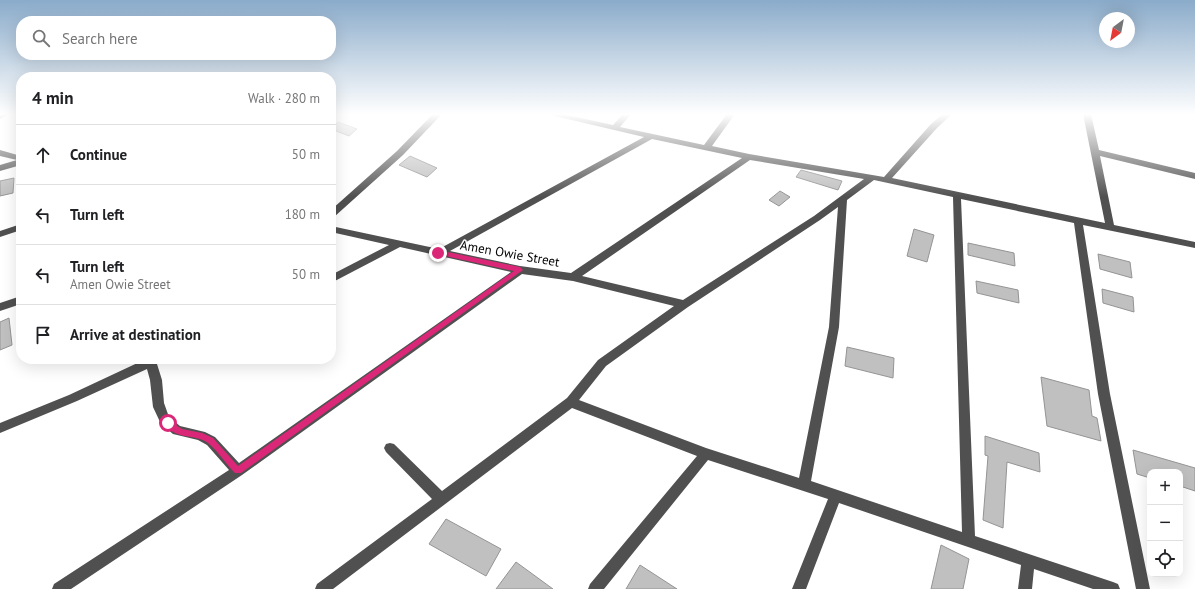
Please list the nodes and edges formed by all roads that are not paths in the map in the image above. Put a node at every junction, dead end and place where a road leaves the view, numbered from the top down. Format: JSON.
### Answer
{"nodes":[{"id":1,"x":411,"y":141,"type":"edge"},
{"id":2,"x":641,"y":141,"type":"edge"},
{"id":3,"x":682,"y":141,"type":"edge"},
{"id":4,"x":710,"y":141,"type":"edge"},
{"id":5,"x":920,"y":141,"type":"edge"},
{"id":6,"x":1092,"y":141,"type":"edge"},
{"id":7,"x":707,"y":146,"type":"junction"},
{"id":8,"x":1094,"y":152,"type":"junction"},
{"id":9,"x":0,"y":153,"type":"edge"},
{"id":10,"x":749,"y":157,"type":"junction"},
{"id":11,"x":16,"y":159,"type":"edge"},
{"id":12,"x":16,"y":163,"type":"edge"},
{"id":13,"x":0,"y":168,"type":"edge"},
{"id":14,"x":1195,"y":176,"type":"edge"},
{"id":15,"x":872,"y":177,"type":"junction"},
{"id":16,"x":886,"y":180,"type":"junction"},
{"id":17,"x":956,"y":196,"type":"junction"},
{"id":18,"x":843,"y":198,"type":"junction"},
{"id":19,"x":336,"y":211,"type":"edge"},
{"id":20,"x":1078,"y":221,"type":"junction"},
{"id":21,"x":1110,"y":227,"type":"junction"},
{"id":22,"x":16,"y":229,"type":"edge"},
{"id":23,"x":336,"y":230,"type":"edge"},
{"id":24,"x":0,"y":234,"type":"edge"},
{"id":25,"x":399,"y":244,"type":"junction"},
{"id":26,"x":1195,"y":245,"type":"edge"},
{"id":27,"x":438,"y":253,"type":"junction"},
{"id":28,"x":520,"y":270,"type":"junction"},
{"id":29,"x":336,"y":276,"type":"edge"},
{"id":30,"x":573,"y":277,"type":"junction"},
{"id":31,"x":16,"y":302,"type":"edge"},
{"id":32,"x":684,"y":304,"type":"junction"},
{"id":33,"x":0,"y":307,"type":"edge"},
{"id":34,"x":147,"y":364,"type":"edge"},
{"id":35,"x":154,"y":364,"type":"edge"},
{"id":36,"x":571,"y":402,"type":"junction"},
{"id":37,"x":0,"y":428,"type":"edge"},
{"id":38,"x":390,"y":448,"type":"dead end"},
{"id":39,"x":706,"y":454,"type":"junction"},
{"id":40,"x":238,"y":471,"type":"junction"},
{"id":41,"x":804,"y":484,"type":"junction"},
{"id":42,"x":836,"y":495,"type":"junction"},
{"id":43,"x":442,"y":500,"type":"junction"},
{"id":44,"x":969,"y":540,"type":"junction"},
{"id":45,"x":1028,"y":560,"type":"junction"},
{"id":46,"x":59,"y":589,"type":"edge"},
{"id":47,"x":322,"y":589,"type":"edge"},
{"id":48,"x":595,"y":589,"type":"edge"},
{"id":49,"x":799,"y":589,"type":"edge"},
{"id":50,"x":1025,"y":589,"type":"edge"},
{"id":51,"x":1113,"y":589,"type":"edge"},
{"id":52,"x":1143,"y":589,"type":"edge"}],
"edges":[{"from":1,"to":19,"type":"street"},
{"from":2,"to":27,"type":"street"},
{"from":3,"to":7,"type":"street"},
{"from":4,"to":7,"type":"street"},
{"from":5,"to":16,"type":"street"},
{"from":6,"to":8,"type":"street"},
{"from":7,"to":10,"type":"street"},
{"from":8,"to":14,"type":"street"},
{"from":8,"to":21,"type":"street"},
{"from":9,"to":11,"type":"street"},
{"from":10,"to":15,"type":"street"},
{"from":10,"to":30,"type":"street"},
{"from":12,"to":13,"type":"street"},
{"from":15,"to":16,"type":"street"},
{"from":15,"to":18,"type":"street"},
{"from":16,"to":17,"type":"street"},
{"from":17,"to":20,"type":"street"},
{"from":17,"to":44,"type":"street"},
{"from":18,"to":32,"type":"street"},
{"from":18,"to":41,"type":"street"},
{"from":20,"to":21,"type":"street"},
{"from":20,"to":52,"type":"street"},
{"from":21,"to":26,"type":"street"},
{"from":22,"to":24,"type":"street"},
{"from":23,"to":25,"type":"street","name":"Amen Owie Street"},
{"from":25,"to":27,"type":"street","name":"Amen Owie Street"},
{"from":25,"to":29,"type":"street"},
{"from":27,"to":28,"type":"street","name":"Amen Owie Street"},
{"from":28,"to":30,"type":"street","name":"Amen Owie Street"},
{"from":28,"to":40,"type":"street"},
{"from":30,"to":32,"type":"street","name":"Amen Owie Street"},
{"from":31,"to":33,"type":"street"},
{"from":32,"to":36,"type":"street"},
{"from":34,"to":37,"type":"street"},
{"from":35,"to":40,"type":"street"},
{"from":36,"to":39,"type":"street"},
{"from":36,"to":43,"type":"street"},
{"from":38,"to":43,"type":"street"},
{"from":39,"to":41,"type":"street"},
{"from":39,"to":48,"type":"street"},
{"from":40,"to":46,"type":"street"},
{"from":41,"to":42,"type":"street"},
{"from":42,"to":44,"type":"street"},
{"from":42,"to":49,"type":"street"},
{"from":43,"to":47,"type":"street"},
{"from":44,"to":45,"type":"street"},
{"from":45,"to":50,"type":"street"},
{"from":45,"to":51,"type":"street"}]}
